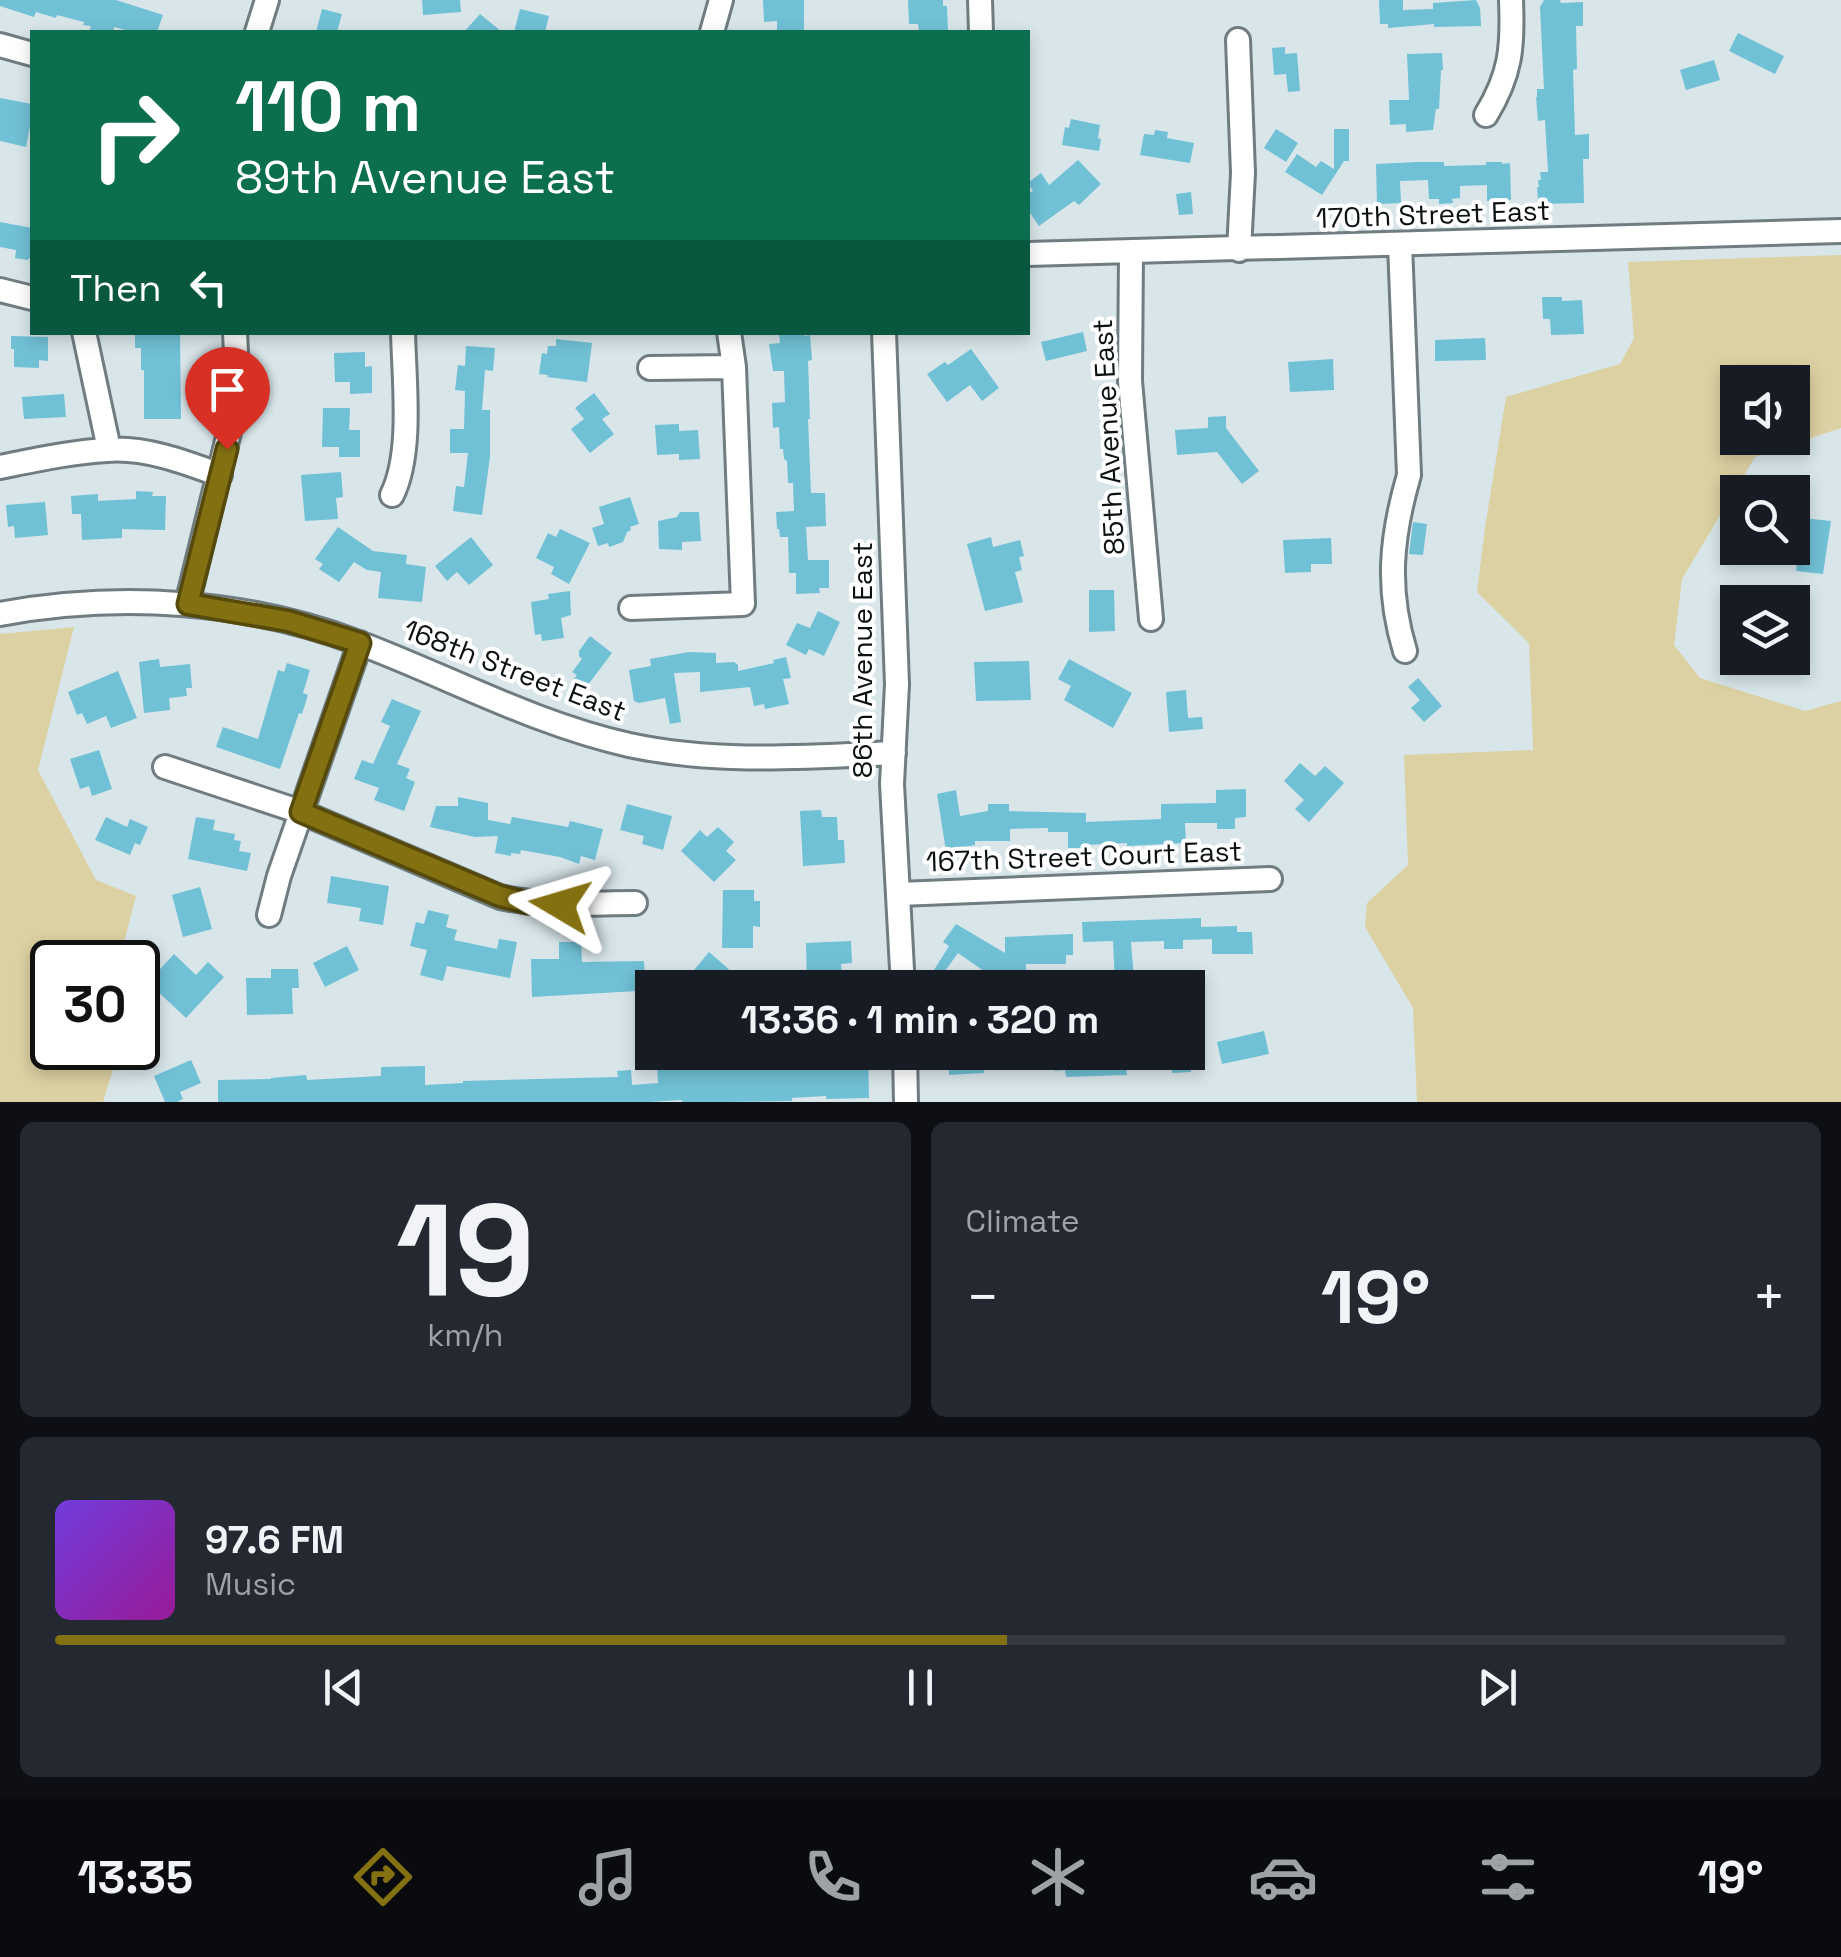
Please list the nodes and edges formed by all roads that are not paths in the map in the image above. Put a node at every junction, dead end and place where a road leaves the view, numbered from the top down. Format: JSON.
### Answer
{"nodes":[{"id":1,"x":267,"y":0,"type":"edge"},
{"id":2,"x":721,"y":0,"type":"edge"},
{"id":3,"x":980,"y":0,"type":"edge"},
{"id":4,"x":1511,"y":0,"type":"edge"},
{"id":5,"x":258,"y":30,"type":"edge"},
{"id":6,"x":713,"y":30,"type":"edge"},
{"id":7,"x":981,"y":30,"type":"edge"},
{"id":8,"x":1238,"y":40,"type":"dead end"},
{"id":9,"x":0,"y":46,"type":"edge"},
{"id":10,"x":30,"y":54,"type":"edge"},
{"id":11,"x":1486,"y":115,"type":"dead end"},
{"id":12,"x":1841,"y":231,"type":"edge"},
{"id":13,"x":1400,"y":244,"type":"junction"},
{"id":14,"x":1239,"y":250,"type":"junction"},
{"id":15,"x":1132,"y":252,"type":"junction"},
{"id":16,"x":1030,"y":254,"type":"edge"},
{"id":17,"x":0,"y":290,"type":"edge"},
{"id":18,"x":30,"y":298,"type":"edge"},
{"id":19,"x":85,"y":335,"type":"edge"},
{"id":20,"x":235,"y":335,"type":"edge"},
{"id":21,"x":403,"y":335,"type":"edge"},
{"id":22,"x":729,"y":335,"type":"edge"},
{"id":23,"x":884,"y":335,"type":"edge"},
{"id":24,"x":734,"y":366,"type":"junction"},
{"id":25,"x":650,"y":368,"type":"dead end"},
{"id":26,"x":109,"y":450,"type":"junction"},
{"id":27,"x":0,"y":467,"type":"edge"},
{"id":28,"x":220,"y":474,"type":"junction"},
{"id":29,"x":392,"y":494,"type":"dead end"},
{"id":30,"x":188,"y":604,"type":"junction"},
{"id":31,"x":631,"y":608,"type":"dead end"},
{"id":32,"x":0,"y":614,"type":"edge"},
{"id":33,"x":1151,"y":619,"type":"dead end"},
{"id":34,"x":360,"y":643,"type":"junction"},
{"id":35,"x":1405,"y":651,"type":"dead end"},
{"id":36,"x":894,"y":753,"type":"junction"},
{"id":37,"x":165,"y":767,"type":"dead end"},
{"id":38,"x":301,"y":812,"type":"junction"},
{"id":39,"x":1270,"y":878,"type":"dead end"},
{"id":40,"x":899,"y":894,"type":"junction"},
{"id":41,"x":635,"y":903,"type":"dead end"},
{"id":42,"x":269,"y":915,"type":"dead end"},
{"id":43,"x":901,"y":970,"type":"edge"},
{"id":44,"x":905,"y":1070,"type":"edge"},
{"id":45,"x":906,"y":1102,"type":"edge"}],
"edges":[{"from":1,"to":5,"type":"street"},
{"from":2,"to":6,"type":"street"},
{"from":3,"to":7,"type":"street"},
{"from":4,"to":11,"type":"street"},
{"from":8,"to":14,"type":"street"},
{"from":9,"to":10,"type":"street"},
{"from":12,"to":13,"type":"street","name":"170th Street East"},
{"from":13,"to":14,"type":"street","name":"170th Street East"},
{"from":13,"to":35,"type":"street"},
{"from":14,"to":15,"type":"street","name":"170th Street East"},
{"from":15,"to":16,"type":"street","name":"170th Street East"},
{"from":15,"to":33,"type":"street","name":"85th Avenue East"},
{"from":17,"to":18,"type":"street"},
{"from":19,"to":26,"type":"street"},
{"from":20,"to":28,"type":"street"},
{"from":21,"to":29,"type":"street"},
{"from":22,"to":24,"type":"street"},
{"from":23,"to":36,"type":"street","name":"86th Avenue East"},
{"from":24,"to":25,"type":"street"},
{"from":24,"to":31,"type":"street"},
{"from":26,"to":27,"type":"street"},
{"from":26,"to":28,"type":"street"},
{"from":28,"to":30,"type":"street"},
{"from":30,"to":32,"type":"street","name":"168th Street East"},
{"from":30,"to":34,"type":"street","name":"168th Street East"},
{"from":34,"to":36,"type":"street","name":"168th Street East"},
{"from":34,"to":38,"type":"street"},
{"from":36,"to":40,"type":"street","name":"86th Avenue East"},
{"from":37,"to":38,"type":"street"},
{"from":38,"to":41,"type":"street"},
{"from":38,"to":42,"type":"street"},
{"from":39,"to":40,"type":"street","name":"167th Street Court East"},
{"from":40,"to":43,"type":"street","name":"86th Avenue East"},
{"from":44,"to":45,"type":"street"}]}
